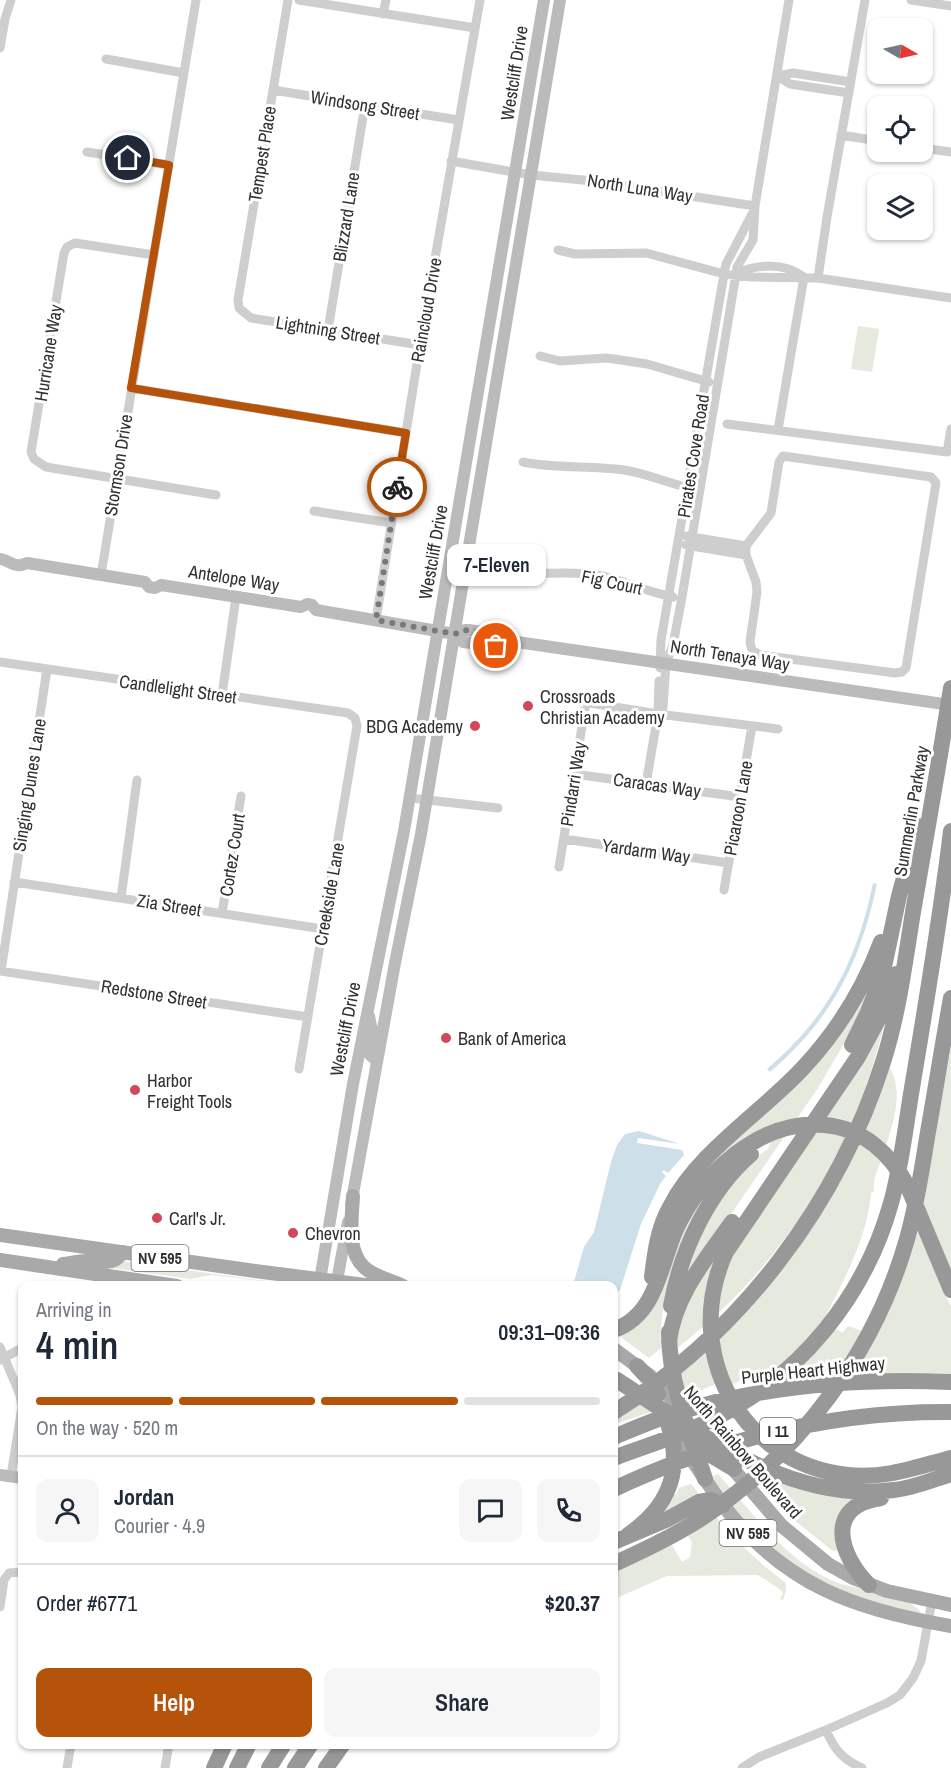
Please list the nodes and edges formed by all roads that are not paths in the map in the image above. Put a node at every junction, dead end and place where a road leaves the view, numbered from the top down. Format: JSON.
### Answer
{"nodes":[{"id":1,"x":11,"y":0,"type":"edge"},
{"id":2,"x":196,"y":0,"type":"edge"},
{"id":3,"x":288,"y":0,"type":"edge"},
{"id":4,"x":299,"y":0,"type":"edge"},
{"id":5,"x":386,"y":0,"type":"edge"},
{"id":6,"x":480,"y":0,"type":"edge"},
{"id":7,"x":544,"y":0,"type":"edge"},
{"id":8,"x":560,"y":0,"type":"edge"},
{"id":9,"x":789,"y":0,"type":"edge"},
{"id":10,"x":864,"y":0,"type":"edge"},
{"id":11,"x":911,"y":0,"type":"edge"},
{"id":12,"x":951,"y":6,"type":"edge"},
{"id":13,"x":383,"y":14,"type":"junction"},
{"id":14,"x":475,"y":28,"type":"junction"},
{"id":15,"x":0,"y":43,"type":"edge"},
{"id":16,"x":106,"y":59,"type":"dead end"},
{"id":17,"x":184,"y":73,"type":"junction"},
{"id":18,"x":777,"y":76,"type":"junction"},
{"id":19,"x":850,"y":82,"type":"junction"},
{"id":20,"x":273,"y":90,"type":"junction"},
{"id":21,"x":849,"y":93,"type":"junction"},
{"id":22,"x":365,"y":105,"type":"junction"},
{"id":23,"x":458,"y":120,"type":"junction"},
{"id":24,"x":841,"y":135,"type":"junction"},
{"id":25,"x":867,"y":139,"type":"edge"},
{"id":26,"x":933,"y":150,"type":"edge"},
{"id":27,"x":87,"y":152,"type":"dead end"},
{"id":28,"x":951,"y":152,"type":"edge"},
{"id":29,"x":451,"y":161,"type":"junction"},
{"id":30,"x":169,"y":165,"type":"junction"},
{"id":31,"x":523,"y":174,"type":"junction"},
{"id":32,"x":755,"y":206,"type":"junction"},
{"id":33,"x":558,"y":250,"type":"dead end"},
{"id":34,"x":154,"y":255,"type":"junction"},
{"id":35,"x":723,"y":273,"type":"junction"},
{"id":36,"x":736,"y":274,"type":"junction"},
{"id":37,"x":804,"y":276,"type":"junction"},
{"id":38,"x":818,"y":278,"type":"junction"},
{"id":39,"x":951,"y":298,"type":"edge"},
{"id":40,"x":239,"y":308,"type":"joint"},
{"id":41,"x":328,"y":330,"type":"junction"},
{"id":42,"x":420,"y":345,"type":"junction"},
{"id":43,"x":540,"y":356,"type":"dead end"},
{"id":44,"x":705,"y":381,"type":"junction"},
{"id":45,"x":717,"y":385,"type":"junction"},
{"id":46,"x":131,"y":388,"type":"junction"},
{"id":47,"x":727,"y":424,"type":"dead end"},
{"id":48,"x":951,"y":429,"type":"edge"},
{"id":49,"x":778,"y":430,"type":"junction"},
{"id":50,"x":406,"y":433,"type":"junction"},
{"id":51,"x":523,"y":462,"type":"dead end"},
{"id":52,"x":116,"y":478,"type":"junction"},
{"id":53,"x":688,"y":488,"type":"junction"},
{"id":54,"x":699,"y":490,"type":"junction"},
{"id":55,"x":216,"y":495,"type":"dead end"},
{"id":56,"x":314,"y":511,"type":"dead end"},
{"id":57,"x":391,"y":523,"type":"junction"},
{"id":58,"x":679,"y":539,"type":"junction"},
{"id":59,"x":691,"y":541,"type":"junction"},
{"id":60,"x":746,"y":550,"type":"junction"},
{"id":61,"x":3,"y":559,"type":"edge"},
{"id":62,"x":505,"y":571,"type":"dead end"},
{"id":63,"x":101,"y":575,"type":"junction"},
{"id":64,"x":669,"y":596,"type":"junction"},
{"id":65,"x":236,"y":597,"type":"junction"},
{"id":66,"x":682,"y":597,"type":"junction"},
{"id":67,"x":376,"y":620,"type":"junction"},
{"id":68,"x":446,"y":632,"type":"junction"},
{"id":69,"x":0,"y":662,"type":"edge"},
{"id":70,"x":663,"y":663,"type":"junction"},
{"id":71,"x":47,"y":669,"type":"junction"},
{"id":72,"x":951,"y":688,"type":"edge"},
{"id":73,"x":222,"y":695,"type":"junction"},
{"id":74,"x":559,"y":698,"type":"dead end"},
{"id":75,"x":586,"y":702,"type":"junction"},
{"id":76,"x":951,"y":705,"type":"edge"},
{"id":77,"x":658,"y":714,"type":"junction"},
{"id":78,"x":355,"y":718,"type":"joint"},
{"id":79,"x":752,"y":726,"type":"junction"},
{"id":80,"x":778,"y":729,"type":"dead end"},
{"id":81,"x":944,"y":729,"type":"junction"},
{"id":82,"x":574,"y":774,"type":"junction"},
{"id":83,"x":137,"y":780,"type":"dead end"},
{"id":84,"x":646,"y":784,"type":"junction"},
{"id":85,"x":241,"y":796,"type":"dead end"},
{"id":86,"x":740,"y":797,"type":"junction"},
{"id":87,"x":410,"y":798,"type":"junction"},
{"id":88,"x":427,"y":800,"type":"junction"},
{"id":89,"x":498,"y":808,"type":"dead end"},
{"id":90,"x":951,"y":831,"type":"edge"},
{"id":91,"x":564,"y":840,"type":"junction"},
{"id":92,"x":729,"y":863,"type":"junction"},
{"id":93,"x":559,"y":867,"type":"dead end"},
{"id":94,"x":14,"y":882,"type":"junction"},
{"id":95,"x":724,"y":890,"type":"dead end"},
{"id":96,"x":899,"y":896,"type":"junction"},
{"id":97,"x":120,"y":898,"type":"junction"},
{"id":98,"x":222,"y":913,"type":"junction"},
{"id":99,"x":951,"y":915,"type":"edge"},
{"id":100,"x":323,"y":929,"type":"junction"},
{"id":101,"x":909,"y":940,"type":"junction"},
{"id":102,"x":378,"y":960,"type":"junction"},
{"id":103,"x":394,"y":963,"type":"junction"},
{"id":104,"x":0,"y":971,"type":"edge"},
{"id":105,"x":951,"y":998,"type":"edge"},
{"id":106,"x":367,"y":1010,"type":"junction"},
{"id":107,"x":308,"y":1017,"type":"junction"},
{"id":108,"x":922,"y":1058,"type":"junction"},
{"id":109,"x":377,"y":1061,"type":"junction"},
{"id":110,"x":299,"y":1069,"type":"dead end"},
{"id":111,"x":776,"y":1132,"type":"junction"},
{"id":112,"x":363,"y":1143,"type":"junction"},
{"id":113,"x":341,"y":1157,"type":"junction"},
{"id":114,"x":352,"y":1196,"type":"junction"},
{"id":115,"x":0,"y":1235,"type":"edge"},
{"id":116,"x":123,"y":1252,"type":"junction"},
{"id":117,"x":0,"y":1260,"type":"edge"},
{"id":118,"x":43,"y":1266,"type":"junction"},
{"id":119,"x":144,"y":1281,"type":"edge"},
{"id":120,"x":315,"y":1281,"type":"edge"},
{"id":121,"x":328,"y":1281,"type":"edge"},
{"id":122,"x":329,"y":1281,"type":"edge"},
{"id":123,"x":392,"y":1281,"type":"edge"},
{"id":124,"x":951,"y":1290,"type":"edge"},
{"id":125,"x":648,"y":1301,"type":"junction"},
{"id":126,"x":618,"y":1327,"type":"edge"},
{"id":127,"x":669,"y":1342,"type":"junction"},
{"id":128,"x":0,"y":1347,"type":"edge"},
{"id":129,"x":18,"y":1350,"type":"edge"},
{"id":130,"x":618,"y":1352,"type":"edge"},
{"id":131,"x":2,"y":1359,"type":"edge"},
{"id":132,"x":638,"y":1366,"type":"junction"},
{"id":133,"x":618,"y":1381,"type":"edge"},
{"id":134,"x":618,"y":1382,"type":"edge"},
{"id":135,"x":951,"y":1382,"type":"edge"},
{"id":136,"x":18,"y":1391,"type":"edge"},
{"id":137,"x":618,"y":1408,"type":"edge"},
{"id":138,"x":682,"y":1409,"type":"junction"},
{"id":139,"x":618,"y":1410,"type":"edge"},
{"id":140,"x":664,"y":1411,"type":"junction"},
{"id":141,"x":951,"y":1412,"type":"edge"},
{"id":142,"x":687,"y":1426,"type":"junction"},
{"id":143,"x":18,"y":1432,"type":"edge"},
{"id":144,"x":671,"y":1432,"type":"junction"},
{"id":145,"x":618,"y":1435,"type":"edge"},
{"id":146,"x":701,"y":1442,"type":"junction"},
{"id":147,"x":618,"y":1457,"type":"edge"},
{"id":148,"x":951,"y":1458,"type":"edge"},
{"id":149,"x":618,"y":1467,"type":"edge"},
{"id":150,"x":734,"y":1470,"type":"joint"},
{"id":151,"x":11,"y":1476,"type":"edge"},
{"id":152,"x":946,"y":1476,"type":"edge"},
{"id":153,"x":705,"y":1479,"type":"junction"},
{"id":154,"x":618,"y":1487,"type":"edge"},
{"id":155,"x":723,"y":1505,"type":"junction"},
{"id":156,"x":621,"y":1538,"type":"edge"},
{"id":157,"x":618,"y":1562,"type":"edge"},
{"id":158,"x":18,"y":1572,"type":"edge"},
{"id":159,"x":869,"y":1585,"type":"junction"},
{"id":160,"x":932,"y":1601,"type":"junction"},
{"id":161,"x":951,"y":1605,"type":"edge"},
{"id":162,"x":0,"y":1607,"type":"edge"},
{"id":163,"x":928,"y":1622,"type":"junction"},
{"id":164,"x":951,"y":1626,"type":"edge"},
{"id":165,"x":826,"y":1730,"type":"junction"},
{"id":166,"x":70,"y":1749,"type":"edge"},
{"id":167,"x":168,"y":1749,"type":"edge"},
{"id":168,"x":223,"y":1749,"type":"edge"},
{"id":169,"x":246,"y":1749,"type":"edge"},
{"id":170,"x":271,"y":1749,"type":"edge"},
{"id":171,"x":281,"y":1749,"type":"edge"},
{"id":172,"x":308,"y":1749,"type":"edge"},
{"id":173,"x":339,"y":1749,"type":"edge"},
{"id":174,"x":67,"y":1768,"type":"edge"},
{"id":175,"x":165,"y":1768,"type":"edge"},
{"id":176,"x":214,"y":1768,"type":"edge"},
{"id":177,"x":237,"y":1768,"type":"edge"},
{"id":178,"x":259,"y":1768,"type":"edge"},
{"id":179,"x":270,"y":1768,"type":"edge"},
{"id":180,"x":295,"y":1768,"type":"edge"},
{"id":181,"x":326,"y":1768,"type":"edge"},
{"id":182,"x":742,"y":1768,"type":"edge"},
{"id":183,"x":862,"y":1768,"type":"edge"}],
"edges":[{"from":1,"to":15,"type":"street"},
{"from":2,"to":17,"type":"street","name":"Stormson Drive"},
{"from":3,"to":20,"type":"street","name":"Tempest Place"},
{"from":4,"to":13,"type":"street"},
{"from":5,"to":13,"type":"street"},
{"from":6,"to":14,"type":"street","name":"Raincloud Drive"},
{"from":7,"to":31,"type":"main road","name":"Westcliff Drive"},
{"from":8,"to":31,"type":"main road","name":"Westcliff Drive"},
{"from":9,"to":18,"type":"street","name":"Pirates Cove Road"},
{"from":10,"to":19,"type":"street"},
{"from":11,"to":12,"type":"street"},
{"from":13,"to":14,"type":"street"},
{"from":14,"to":23,"type":"street","name":"Raincloud Drive"},
{"from":16,"to":17,"type":"street"},
{"from":17,"to":30,"type":"street","name":"Stormson Drive"},
{"from":18,"to":19,"type":"street"},
{"from":18,"to":21,"type":"street"},
{"from":18,"to":32,"type":"street","name":"Pirates Cove Road"},
{"from":19,"to":21,"type":"street"},
{"from":20,"to":22,"type":"street","name":"Windsong Street"},
{"from":20,"to":40,"type":"street","name":"Tempest Place"},
{"from":21,"to":24,"type":"street"},
{"from":22,"to":23,"type":"street","name":"Windsong Street"},
{"from":22,"to":41,"type":"street","name":"Blizzard Lane"},
{"from":23,"to":29,"type":"street","name":"Raincloud Drive"},
{"from":24,"to":25,"type":"street"},
{"from":24,"to":38,"type":"street"},
{"from":26,"to":28,"type":"street"},
{"from":27,"to":30,"type":"street"},
{"from":29,"to":31,"type":"street","name":"North Luna Way"},
{"from":29,"to":42,"type":"street","name":"Raincloud Drive"},
{"from":30,"to":34,"type":"street","name":"Stormson Drive"},
{"from":31,"to":32,"type":"street","name":"North Luna Way"},
{"from":31,"to":68,"type":"main road","name":"Westcliff Drive"},
{"from":32,"to":35,"type":"street","name":"Pirates Cove Road"},
{"from":32,"to":36,"type":"street","name":"Pirates Cove Road"},
{"from":33,"to":35,"type":"street"},
{"from":34,"to":46,"type":"street","name":"Stormson Drive"},
{"from":34,"to":52,"type":"street","name":"Hurricane Way"},
{"from":35,"to":36,"type":"street"},
{"from":35,"to":44,"type":"street","name":"Pirates Cove Road"},
{"from":36,"to":37,"type":"street"},
{"from":36,"to":45,"type":"street","name":"Pirates Cove Road"},
{"from":37,"to":38,"type":"street"},
{"from":37,"to":49,"type":"street"},
{"from":38,"to":39,"type":"street"},
{"from":40,"to":41,"type":"street","name":"Lightning Street"},
{"from":41,"to":42,"type":"street","name":"Lightning Street"},
{"from":42,"to":50,"type":"street","name":"Raincloud Drive"},
{"from":43,"to":44,"type":"street"},
{"from":44,"to":45,"type":"street"},
{"from":44,"to":53,"type":"street","name":"Pirates Cove Road"},
{"from":45,"to":54,"type":"street","name":"Pirates Cove Road"},
{"from":46,"to":50,"type":"street"},
{"from":46,"to":52,"type":"street","name":"Stormson Drive"},
{"from":47,"to":49,"type":"street"},
{"from":48,"to":49,"type":"street"},
{"from":50,"to":57,"type":"street","name":"Raincloud Drive"},
{"from":51,"to":53,"type":"street"},
{"from":52,"to":55,"type":"street"},
{"from":52,"to":63,"type":"street","name":"Stormson Drive"},
{"from":53,"to":54,"type":"street"},
{"from":53,"to":58,"type":"street","name":"Pirates Cove Road"},
{"from":54,"to":59,"type":"street","name":"Pirates Cove Road"},
{"from":56,"to":57,"type":"street"},
{"from":57,"to":67,"type":"street","name":"Raincloud Drive"},
{"from":58,"to":59,"type":"street"},
{"from":58,"to":64,"type":"street","name":"Pirates Cove Road"},
{"from":59,"to":60,"type":"street"},
{"from":59,"to":66,"type":"street","name":"Pirates Cove Road"},
{"from":60,"to":60,"type":"street"},
{"from":61,"to":63,"type":"main road","name":"Antelope Way"},
{"from":62,"to":64,"type":"street","name":"Fig Court"},
{"from":63,"to":65,"type":"main road","name":"Antelope Way"},
{"from":64,"to":66,"type":"street","name":"Fig Court"},
{"from":64,"to":70,"type":"street","name":"Pirates Cove Road"},
{"from":65,"to":67,"type":"main road","name":"Antelope Way"},
{"from":65,"to":73,"type":"street"},
{"from":66,"to":70,"type":"street","name":"Pirates Cove Road"},
{"from":67,"to":68,"type":"main road","name":"Antelope Way"},
{"from":68,"to":70,"type":"main road","name":"North Tenaya Way"},
{"from":68,"to":87,"type":"main road","name":"Westcliff Drive"},
{"from":68,"to":88,"type":"main road","name":"Westcliff Drive"},
{"from":69,"to":71,"type":"street","name":"Candlelight Street"},
{"from":70,"to":76,"type":"main road","name":"North Tenaya Way"},
{"from":70,"to":77,"type":"street","name":"Pirates Cove Road"},
{"from":71,"to":73,"type":"street","name":"Candlelight Street"},
{"from":71,"to":94,"type":"street","name":"Singing Dunes Lane"},
{"from":72,"to":81,"type":"highway","name":"Summerlin Parkway"},
{"from":73,"to":78,"type":"street","name":"Candlelight Street"},
{"from":74,"to":75,"type":"street"},
{"from":75,"to":77,"type":"street"},
{"from":75,"to":82,"type":"street","name":"Pindarri Way"},
{"from":77,"to":79,"type":"street"},
{"from":77,"to":84,"type":"street","name":"Pirates Cove Road"},
{"from":78,"to":100,"type":"street","name":"Creekside Lane"},
{"from":79,"to":80,"type":"street"},
{"from":79,"to":86,"type":"street","name":"Picaroon Lane"},
{"from":81,"to":96,"type":"highway"},
{"from":81,"to":101,"type":"highway","name":"Summerlin Parkway"},
{"from":82,"to":84,"type":"street","name":"Caracas Way"},
{"from":82,"to":91,"type":"street","name":"Pindarri Way"},
{"from":83,"to":97,"type":"street"},
{"from":84,"to":86,"type":"street","name":"Caracas Way"},
{"from":85,"to":98,"type":"street","name":"Cortez Court"},
{"from":86,"to":92,"type":"street","name":"Picaroon Lane"},
{"from":87,"to":88,"type":"street"},
{"from":87,"to":102,"type":"main road","name":"Westcliff Drive"},
{"from":88,"to":89,"type":"street"},
{"from":88,"to":103,"type":"main road","name":"Westcliff Drive"},
{"from":90,"to":108,"type":"highway"},
{"from":91,"to":92,"type":"street","name":"Yardarm Way"},
{"from":91,"to":93,"type":"street","name":"Pindarri Way"},
{"from":92,"to":95,"type":"street","name":"Picaroon Lane"},
{"from":94,"to":97,"type":"street","name":"Zia Street"},
{"from":94,"to":104,"type":"street","name":"Singing Dunes Lane"},
{"from":96,"to":125,"type":"highway"},
{"from":96,"to":127,"type":"highway"},
{"from":97,"to":98,"type":"street","name":"Zia Street"},
{"from":98,"to":100,"type":"street","name":"Zia Street"},
{"from":99,"to":108,"type":"highway"},
{"from":100,"to":107,"type":"street","name":"Creekside Lane"},
{"from":101,"to":139,"type":"highway"},
{"from":101,"to":148,"type":"highway"},
{"from":102,"to":103,"type":"main road"},
{"from":102,"to":106,"type":"main road","name":"Westcliff Drive"},
{"from":103,"to":109,"type":"main road","name":"Westcliff Drive"},
{"from":104,"to":107,"type":"street","name":"Redstone Street"},
{"from":105,"to":157,"type":"highway"},
{"from":106,"to":109,"type":"main road"},
{"from":106,"to":113,"type":"main road","name":"Westcliff Drive"},
{"from":107,"to":110,"type":"street","name":"Creekside Lane"},
{"from":108,"to":147,"type":"highway"},
{"from":108,"to":149,"type":"highway"},
{"from":109,"to":112,"type":"main road","name":"Westcliff Drive"},
{"from":111,"to":124,"type":"highway"},
{"from":111,"to":125,"type":"highway"},
{"from":111,"to":127,"type":"highway"},
{"from":112,"to":113,"type":"main road"},
{"from":112,"to":114,"type":"main road","name":"Westcliff Drive"},
{"from":113,"to":121,"type":"main road","name":"Westcliff Drive"},
{"from":114,"to":122,"type":"main road","name":"Westcliff Drive"},
{"from":114,"to":123,"type":"main road"},
{"from":115,"to":116,"type":"main road","number":"NV 595"},
{"from":116,"to":118,"type":"main road"},
{"from":116,"to":120,"type":"main road","number":"NV 595"},
{"from":117,"to":118,"type":"main road","number":"NV 595"},
{"from":118,"to":119,"type":"main road","number":"NV 595"},
{"from":125,"to":126,"type":"highway"},
{"from":127,"to":138,"type":"highway"},
{"from":128,"to":131,"type":"street"},
{"from":129,"to":131,"type":"street"},
{"from":130,"to":132,"type":"main road","name":"North Rainbow Boulevard"},
{"from":131,"to":136,"type":"street"},
{"from":132,"to":138,"type":"main road","name":"North Rainbow Boulevard"},
{"from":132,"to":140,"type":"highway"},
{"from":133,"to":140,"type":"highway"},
{"from":134,"to":144,"type":"main road","number":"NV 595"},
{"from":135,"to":145,"type":"highway","name":"Purple Heart Highway","number":"I 11"},
{"from":137,"to":144,"type":"highway"},
{"from":138,"to":142,"type":"highway"},
{"from":138,"to":146,"type":"main road","name":"North Rainbow Boulevard"},
{"from":140,"to":142,"type":"highway"},
{"from":140,"to":144,"type":"highway"},
{"from":141,"to":154,"type":"highway","number":"I 11"},
{"from":142,"to":146,"type":"highway"},
{"from":143,"to":151,"type":"street"},
{"from":144,"to":146,"type":"highway"},
{"from":144,"to":153,"type":"main road","number":"NV 595"},
{"from":144,"to":156,"type":"highway"},
{"from":146,"to":150,"type":"highway"},
{"from":146,"to":152,"type":"highway"},
{"from":146,"to":153,"type":"highway"},
{"from":150,"to":159,"type":"main road","name":"North Rainbow Boulevard","number":"NV 595"},
{"from":152,"to":159,"type":"highway"},
{"from":153,"to":155,"type":"main road","number":"NV 595"},
{"from":155,"to":156,"type":"highway"},
{"from":155,"to":163,"type":"main road","number":"NV 595"},
{"from":158,"to":162,"type":"street"},
{"from":159,"to":160,"type":"main road","name":"North Rainbow Boulevard","number":"NV 595"},
{"from":160,"to":161,"type":"main road","name":"North Rainbow Boulevard","number":"NV 595"},
{"from":160,"to":163,"type":"street"},
{"from":163,"to":164,"type":"main road","number":"NV 595"},
{"from":163,"to":165,"type":"street"},
{"from":165,"to":182,"type":"street"},
{"from":165,"to":183,"type":"street"},
{"from":166,"to":174,"type":"street"},
{"from":167,"to":175,"type":"street"},
{"from":168,"to":176,"type":"highway"},
{"from":169,"to":177,"type":"highway"},
{"from":170,"to":178,"type":"highway"},
{"from":171,"to":179,"type":"highway"},
{"from":172,"to":180,"type":"highway"},
{"from":173,"to":181,"type":"highway"}]}
